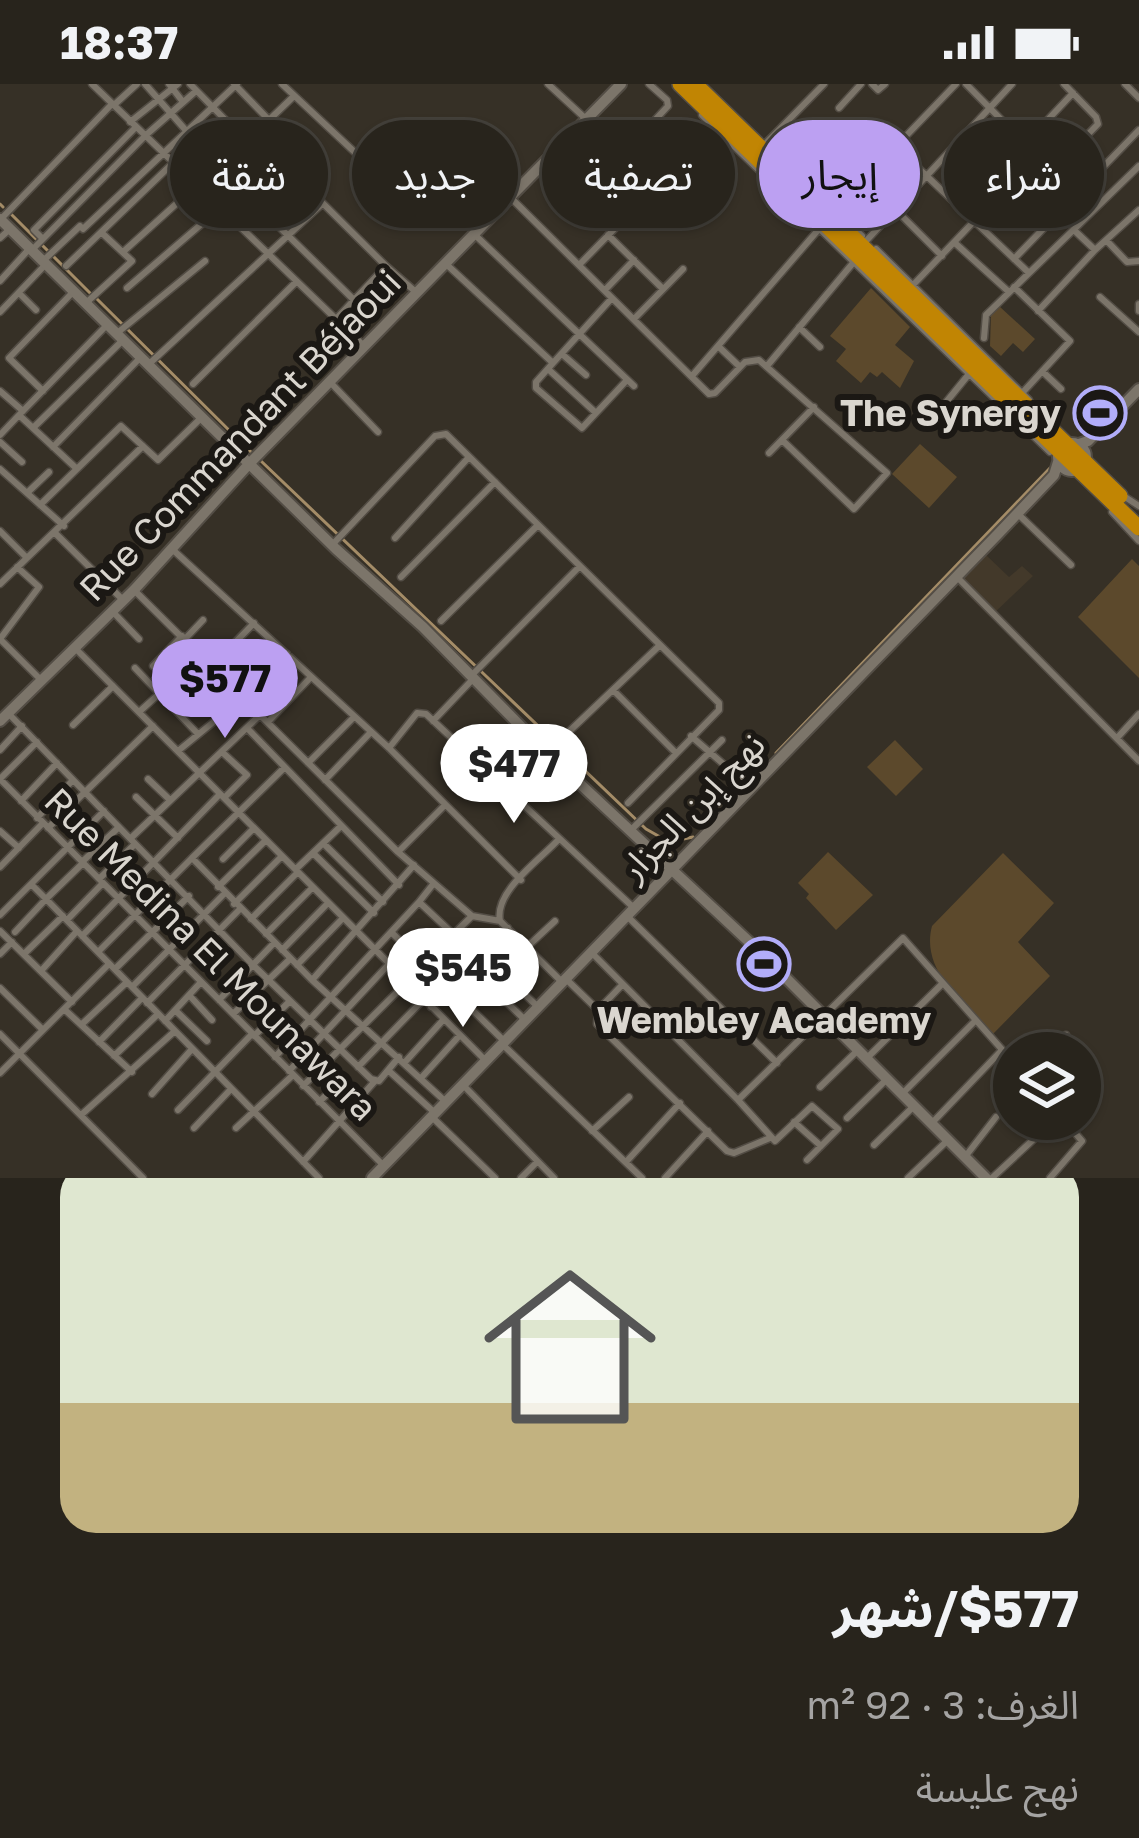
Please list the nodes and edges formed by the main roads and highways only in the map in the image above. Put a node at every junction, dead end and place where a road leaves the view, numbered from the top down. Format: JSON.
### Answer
{"nodes":[{"id":1,"x":690,"y":86,"type":"edge"},
{"id":2,"x":1071,"y":457,"type":"junction"},
{"id":3,"x":1108,"y":492,"type":"junction"},
{"id":4,"x":1139,"y":510,"type":"edge"},
{"id":5,"x":1139,"y":528,"type":"edge"}],
"edges":[{"from":1,"to":2,"type":"highway"},
{"from":1,"to":2,"type":"highway"},
{"from":2,"to":3,"type":"highway"},
{"from":3,"to":4,"type":"highway"},
{"from":3,"to":5,"type":"highway"}]}
